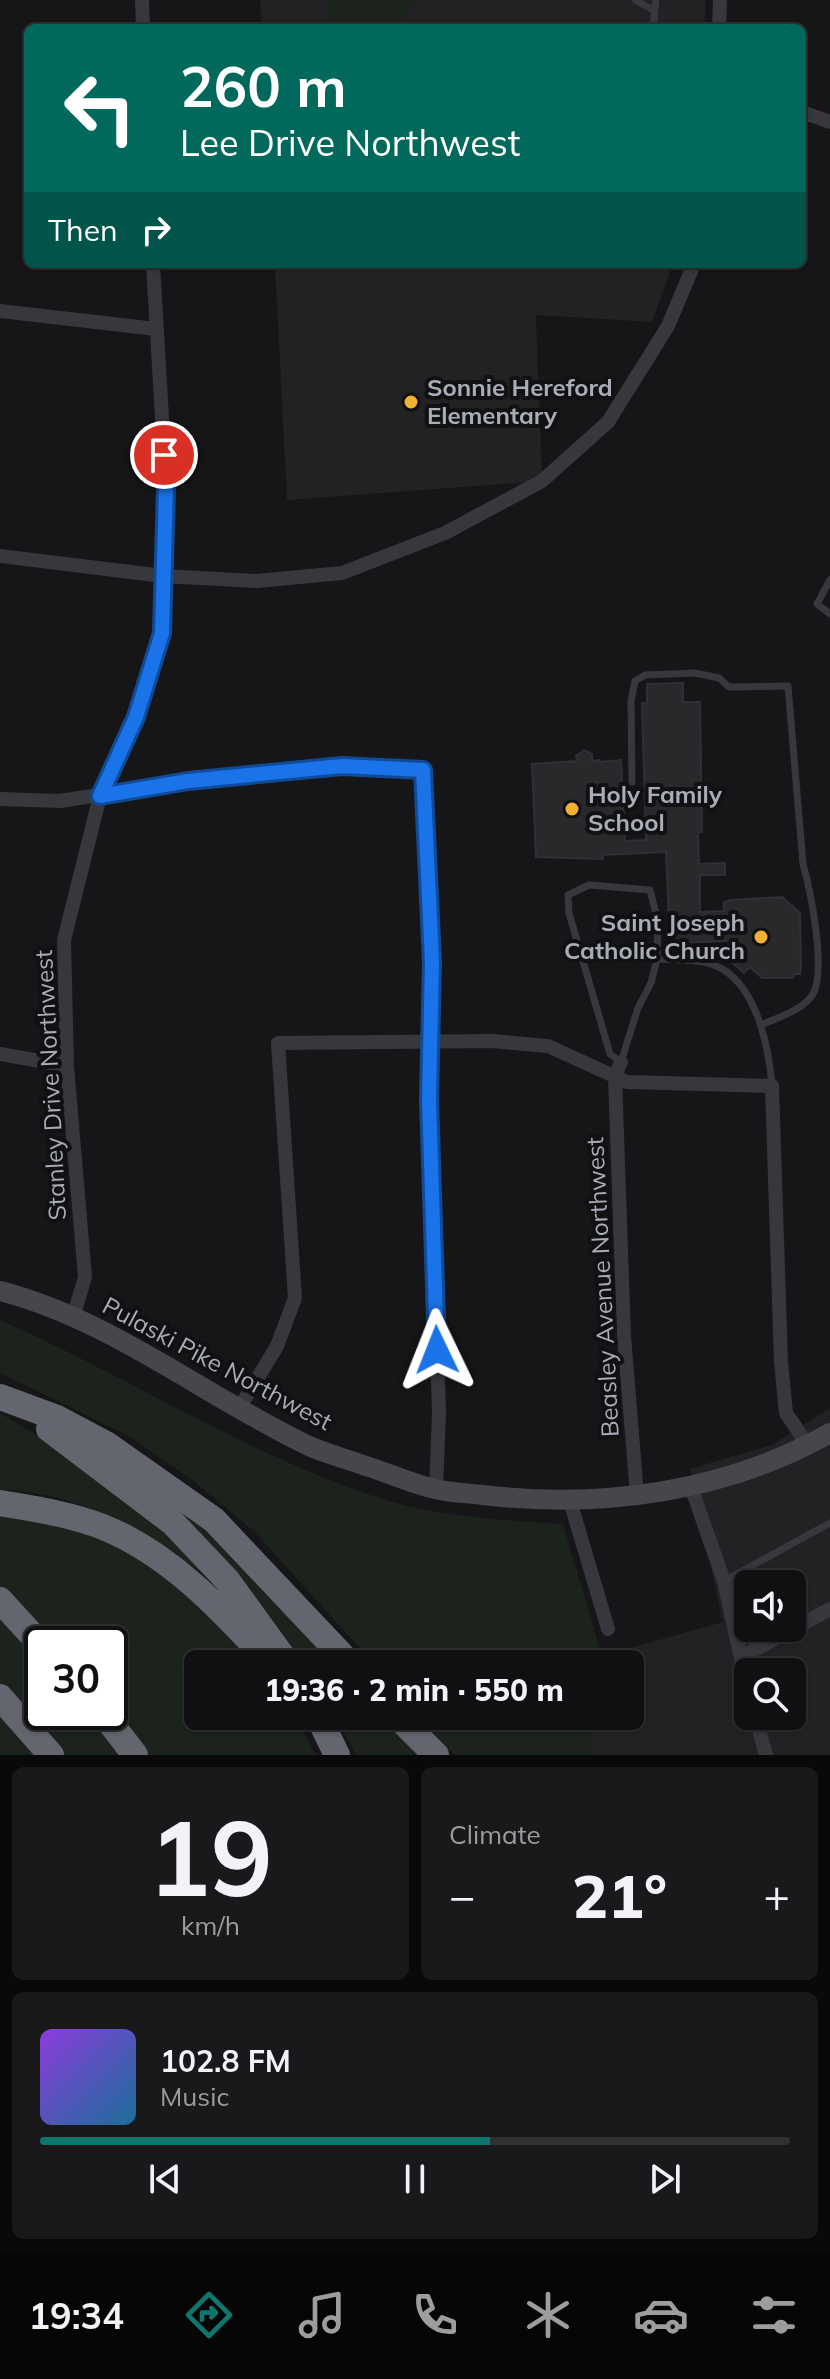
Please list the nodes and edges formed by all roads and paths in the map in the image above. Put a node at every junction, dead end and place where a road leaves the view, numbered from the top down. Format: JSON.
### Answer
{"nodes":[{"id":1,"x":142,"y":0,"type":"edge"},
{"id":2,"x":635,"y":0,"type":"edge"},
{"id":3,"x":656,"y":0,"type":"edge"},
{"id":4,"x":720,"y":0,"type":"edge"},
{"id":5,"x":655,"y":11,"type":"junction"},
{"id":6,"x":143,"y":24,"type":"edge"},
{"id":7,"x":653,"y":24,"type":"edge"},
{"id":8,"x":719,"y":24,"type":"edge"},
{"id":9,"x":806,"y":113,"type":"edge"},
{"id":10,"x":830,"y":122,"type":"edge"},
{"id":11,"x":153,"y":268,"type":"edge"},
{"id":12,"x":692,"y":268,"type":"edge"},
{"id":13,"x":0,"y":311,"type":"edge"},
{"id":14,"x":156,"y":329,"type":"junction"},
{"id":15,"x":0,"y":556,"type":"edge"},
{"id":16,"x":163,"y":576,"type":"junction"},
{"id":17,"x":830,"y":580,"type":"edge"},
{"id":18,"x":830,"y":614,"type":"edge"},
{"id":19,"x":632,"y":782,"type":"dead end"},
{"id":20,"x":100,"y":796,"type":"junction"},
{"id":21,"x":0,"y":799,"type":"edge"},
{"id":22,"x":657,"y":959,"type":"junction"},
{"id":23,"x":761,"y":1025,"type":"junction"},
{"id":24,"x":428,"y":1042,"type":"junction"},
{"id":25,"x":0,"y":1054,"type":"edge"},
{"id":26,"x":67,"y":1066,"type":"junction"},
{"id":27,"x":618,"y":1069,"type":"junction"},
{"id":28,"x":772,"y":1086,"type":"junction"},
{"id":29,"x":0,"y":1291,"type":"edge"},
{"id":30,"x":73,"y":1318,"type":"junction"},
{"id":31,"x":5,"y":1399,"type":"edge"},
{"id":32,"x":240,"y":1407,"type":"junction"},
{"id":33,"x":830,"y":1433,"type":"edge"},
{"id":34,"x":807,"y":1444,"type":"junction"},
{"id":35,"x":691,"y":1487,"type":"junction"},
{"id":36,"x":436,"y":1489,"type":"junction"},
{"id":37,"x":637,"y":1495,"type":"junction"},
{"id":38,"x":570,"y":1501,"type":"junction"},
{"id":39,"x":0,"y":1503,"type":"edge"},
{"id":40,"x":830,"y":1523,"type":"edge"},
{"id":41,"x":724,"y":1581,"type":"junction"},
{"id":42,"x":0,"y":1600,"type":"edge"},
{"id":43,"x":830,"y":1609,"type":"edge"},
{"id":44,"x":24,"y":1626,"type":"edge"},
{"id":45,"x":608,"y":1629,"type":"dead end"},
{"id":46,"x":258,"y":1650,"type":"edge"},
{"id":47,"x":278,"y":1650,"type":"edge"},
{"id":48,"x":337,"y":1650,"type":"edge"},
{"id":49,"x":741,"y":1657,"type":"joint"},
{"id":50,"x":0,"y":1697,"type":"edge"},
{"id":51,"x":116,"y":1730,"type":"edge"},
{"id":52,"x":411,"y":1730,"type":"edge"},
{"id":53,"x":759,"y":1730,"type":"edge"},
{"id":54,"x":51,"y":1755,"type":"edge"},
{"id":55,"x":135,"y":1755,"type":"edge"},
{"id":56,"x":436,"y":1755,"type":"edge"},
{"id":57,"x":766,"y":1755,"type":"edge"}],
"edges":[{"from":1,"to":6,"type":"street"},
{"from":2,"to":5,"type":"lane"},
{"from":3,"to":5,"type":"lane"},
{"from":4,"to":8,"type":"street"},
{"from":5,"to":7,"type":"lane"},
{"from":9,"to":10,"type":"street"},
{"from":11,"to":14,"type":"street","name":"Stanley Drive Northwest"},
{"from":12,"to":16,"type":"street"},
{"from":13,"to":14,"type":"street"},
{"from":14,"to":16,"type":"street","name":"Stanley Drive Northwest"},
{"from":15,"to":16,"type":"street"},
{"from":16,"to":20,"type":"street","name":"Stanley Drive Northwest"},
{"from":17,"to":18,"type":"lane"},
{"from":19,"to":23,"type":"lane"},
{"from":20,"to":21,"type":"street"},
{"from":20,"to":24,"type":"street"},
{"from":20,"to":26,"type":"street","name":"Stanley Drive Northwest"},
{"from":22,"to":23,"type":"lane"},
{"from":22,"to":27,"type":"lane"},
{"from":22,"to":27,"type":"lane"},
{"from":23,"to":28,"type":"lane"},
{"from":24,"to":27,"type":"street"},
{"from":24,"to":32,"type":"street"},
{"from":24,"to":36,"type":"street"},
{"from":25,"to":26,"type":"street"},
{"from":26,"to":30,"type":"street","name":"Stanley Drive Northwest"},
{"from":27,"to":28,"type":"street"},
{"from":27,"to":37,"type":"street","name":"Beasley Avenue Northwest"},
{"from":28,"to":34,"type":"street"},
{"from":29,"to":30,"type":"main road","name":"Pulaski Pike Northwest"},
{"from":30,"to":32,"type":"main road","name":"Pulaski Pike Northwest"},
{"from":31,"to":47,"type":"highway"},
{"from":31,"to":48,"type":"highway"},
{"from":32,"to":36,"type":"main road","name":"Pulaski Pike Northwest"},
{"from":33,"to":34,"type":"main road","name":"Pulaski Pike Northwest"},
{"from":34,"to":35,"type":"main road","name":"Pulaski Pike Northwest"},
{"from":35,"to":37,"type":"main road","name":"Pulaski Pike Northwest"},
{"from":35,"to":41,"type":"street"},
{"from":36,"to":38,"type":"main road","name":"Pulaski Pike Northwest"},
{"from":37,"to":38,"type":"main road","name":"Pulaski Pike Northwest"},
{"from":38,"to":45,"type":"street"},
{"from":39,"to":46,"type":"highway"},
{"from":40,"to":41,"type":"lane"},
{"from":41,"to":49,"type":"street"},
{"from":42,"to":44,"type":"highway"},
{"from":43,"to":49,"type":"street"},
{"from":50,"to":54,"type":"highway"},
{"from":51,"to":55,"type":"highway"},
{"from":52,"to":56,"type":"highway"},
{"from":53,"to":57,"type":"street"}]}
